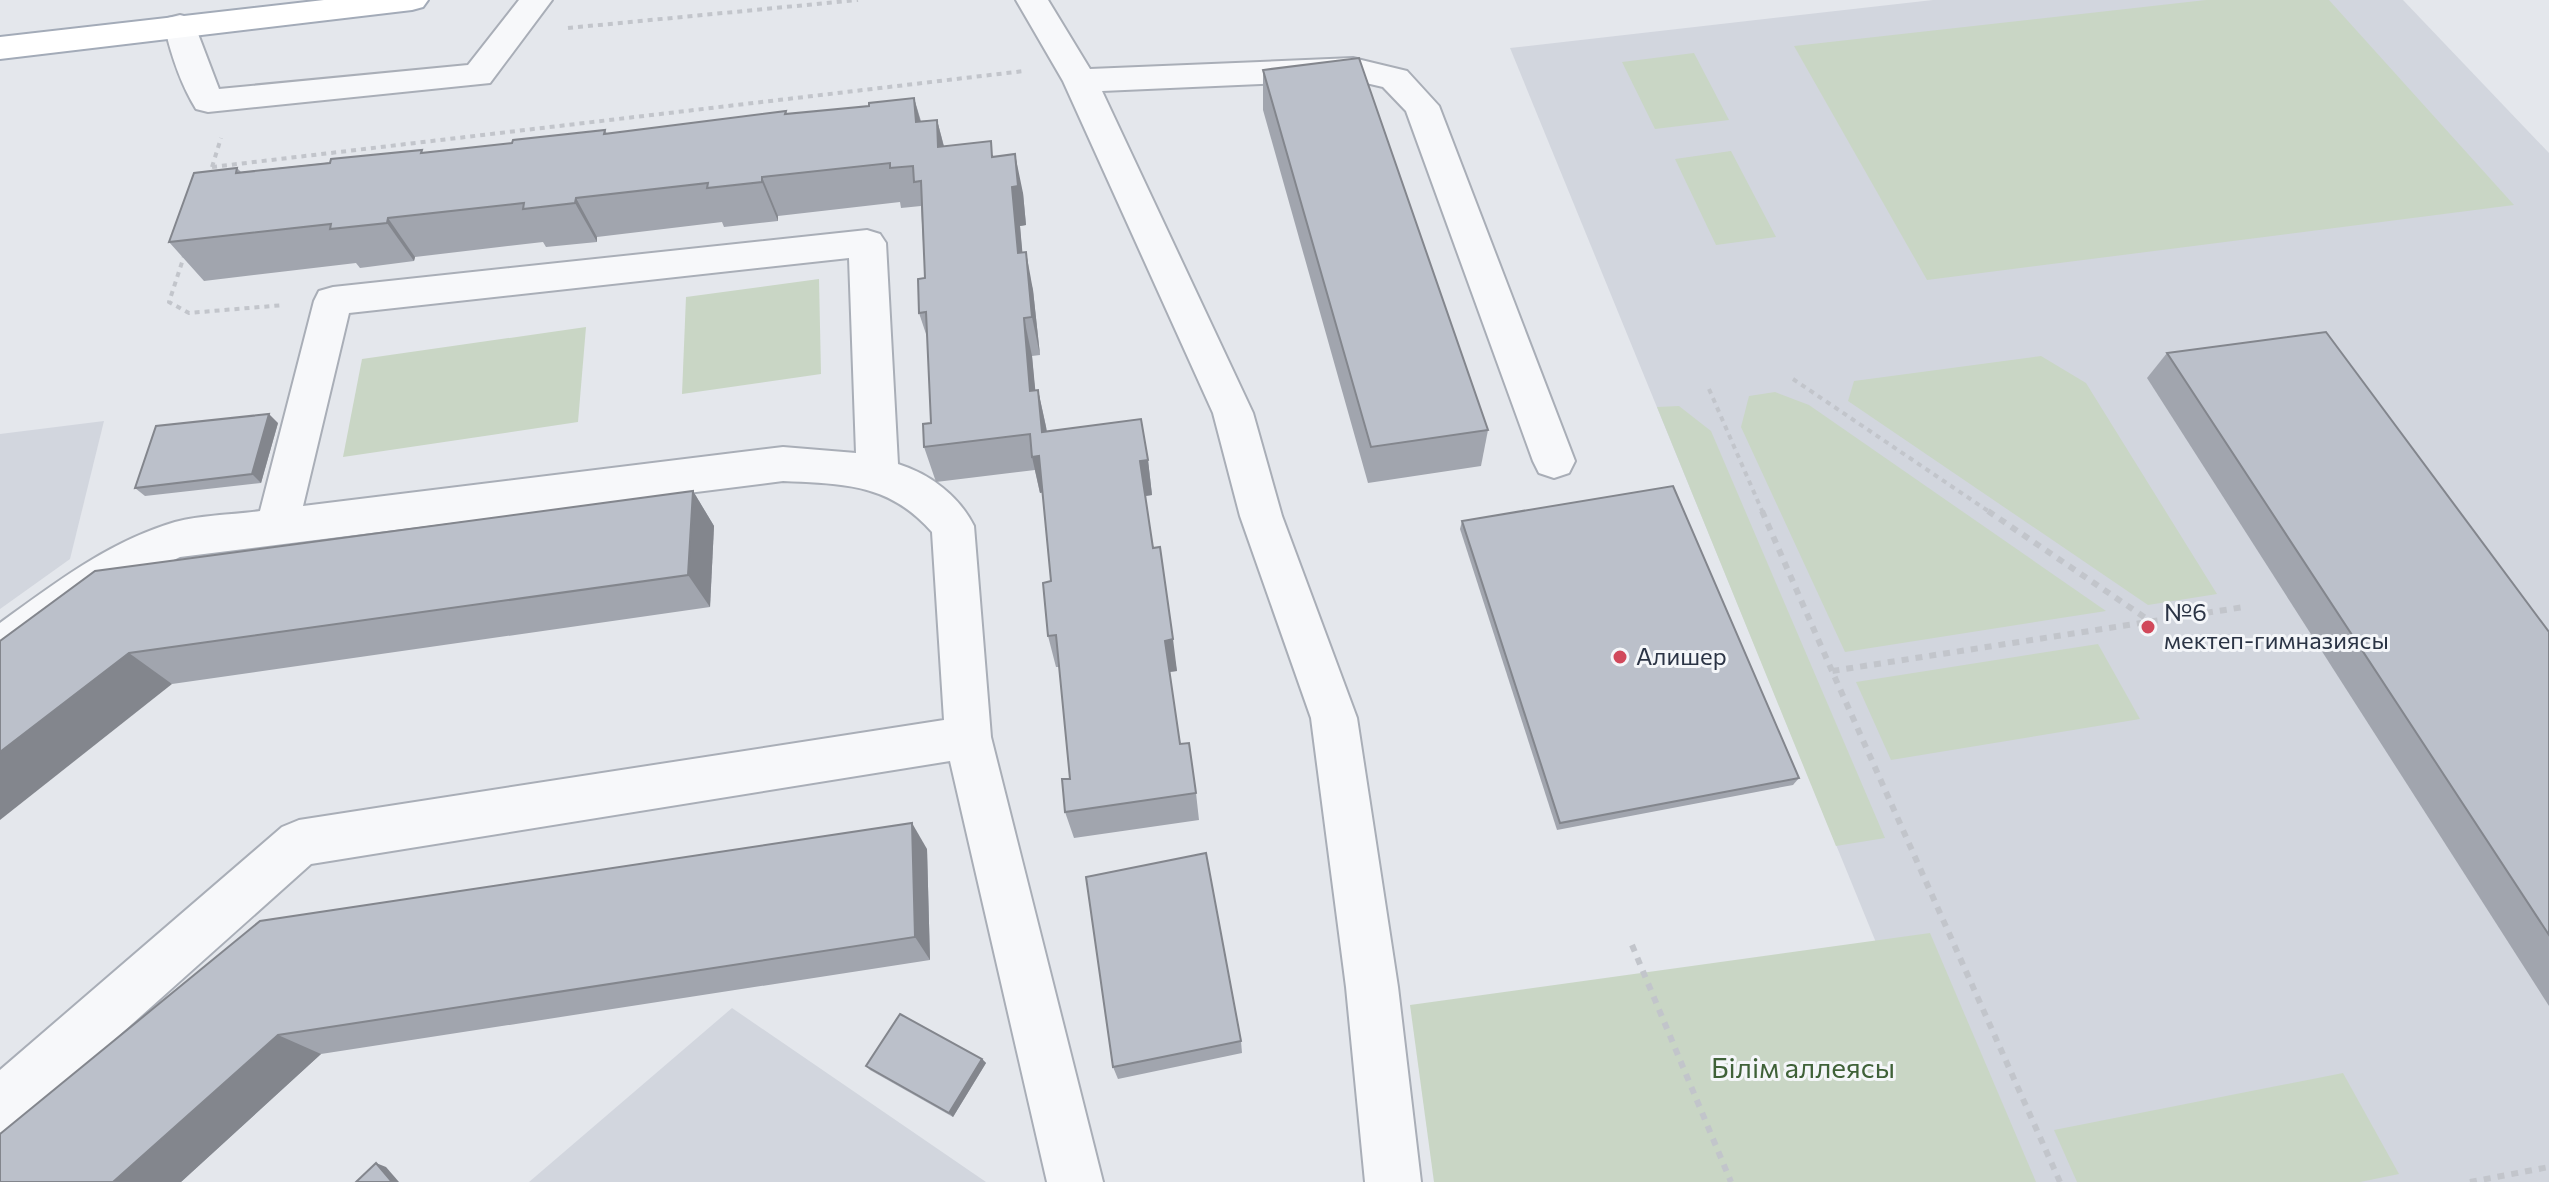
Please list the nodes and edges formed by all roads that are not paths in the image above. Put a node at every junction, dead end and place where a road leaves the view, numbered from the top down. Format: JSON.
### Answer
{"nodes":[{"id":1,"x":412,"y":0,"type":"edge"},
{"id":2,"x":536,"y":0,"type":"edge"},
{"id":3,"x":1032,"y":0,"type":"edge"},
{"id":4,"x":180,"y":25,"type":"junction"},
{"id":5,"x":0,"y":48,"type":"edge"},
{"id":6,"x":1074,"y":73,"type":"junction"},
{"id":7,"x":1554,"y":461,"type":"dead end"},
{"id":8,"x":878,"y":475,"type":"junction"},
{"id":9,"x":277,"y":527,"type":"junction"},
{"id":10,"x":0,"y":648,"type":"edge"},
{"id":11,"x":968,"y":737,"type":"junction"},
{"id":12,"x":0,"y":1106,"type":"edge"},
{"id":13,"x":1075,"y":1182,"type":"edge"},
{"id":14,"x":1393,"y":1182,"type":"edge"}],
"edges":[{"from":1,"to":4,"type":"main road"},
{"from":2,"to":4,"type":"street"},
{"from":3,"to":6,"type":"street"},
{"from":4,"to":5,"type":"main road"},
{"from":6,"to":7,"type":"street"},
{"from":6,"to":14,"type":"street"},
{"from":8,"to":9,"type":"street"},
{"from":8,"to":9,"type":"street"},
{"from":8,"to":11,"type":"street"},
{"from":9,"to":10,"type":"street"},
{"from":11,"to":12,"type":"street"},
{"from":11,"to":13,"type":"street"}]}
